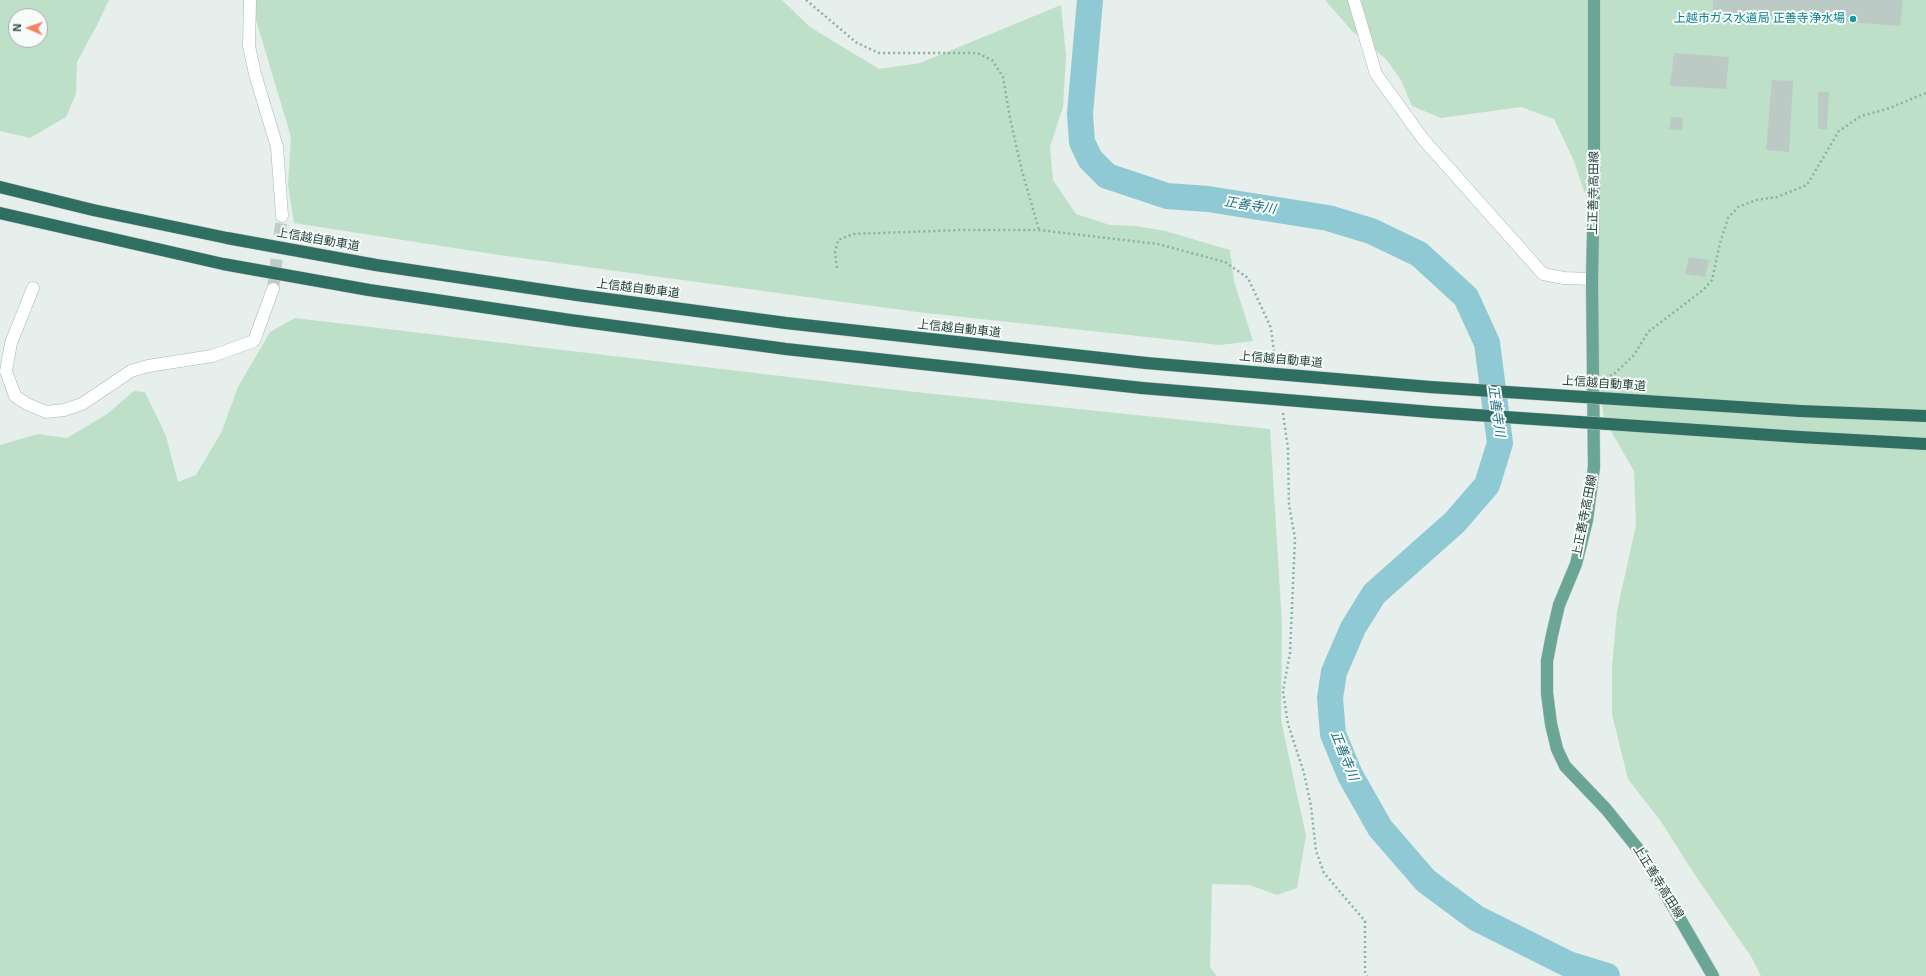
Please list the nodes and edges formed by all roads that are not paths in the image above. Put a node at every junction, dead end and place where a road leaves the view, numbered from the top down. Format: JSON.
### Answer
{"nodes":[{"id":1,"x":250,"y":0,"type":"edge"},
{"id":2,"x":1354,"y":0,"type":"edge"},
{"id":3,"x":1594,"y":0,"type":"edge"},
{"id":4,"x":0,"y":187,"type":"edge"},
{"id":5,"x":0,"y":213,"type":"edge"},
{"id":6,"x":282,"y":216,"type":"tunnel mouth"},
{"id":7,"x":1592,"y":279,"type":"junction"},
{"id":8,"x":32,"y":288,"type":"dead end"},
{"id":9,"x":272,"y":288,"type":"tunnel mouth"},
{"id":10,"x":1926,"y":416,"type":"edge"},
{"id":11,"x":1926,"y":444,"type":"edge"},
{"id":12,"x":1713,"y":976,"type":"edge"}],
"edges":[{"from":1,"to":6,"type":"street"},
{"from":2,"to":7,"type":"street"},
{"from":3,"to":7,"type":"main road","name":"上正善寺高田線"},
{"from":4,"to":10,"type":"highway","name":"上信越自動車道","bridge":true},
{"from":5,"to":11,"type":"highway","bridge":true},
{"from":7,"to":12,"type":"main road","name":"上正善寺高田線"},
{"from":8,"to":9,"type":"street"}]}
